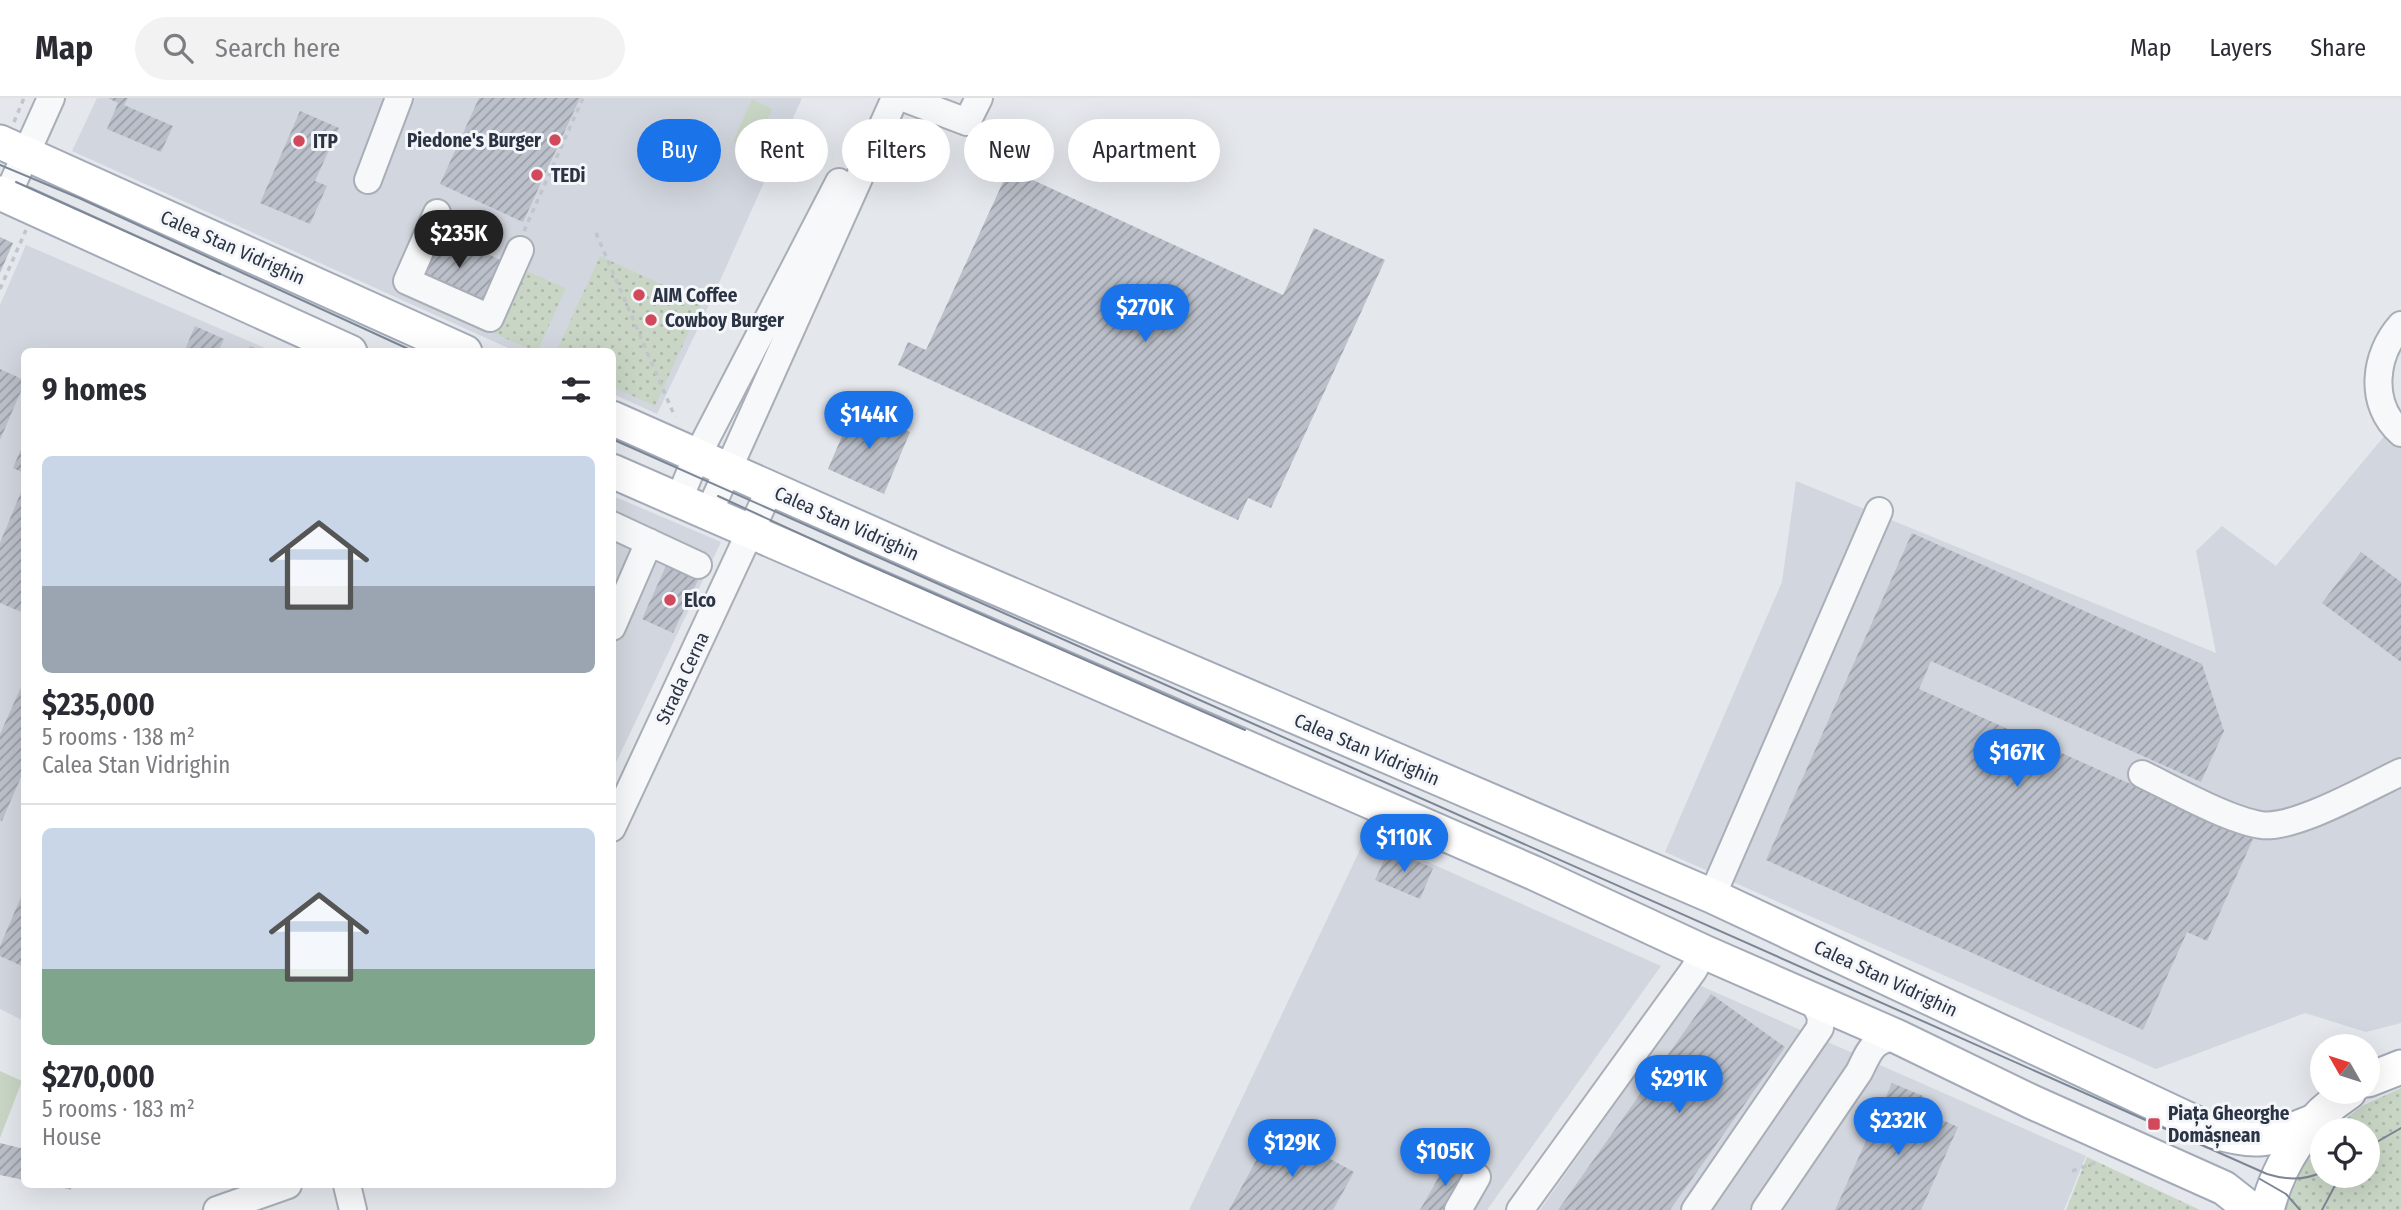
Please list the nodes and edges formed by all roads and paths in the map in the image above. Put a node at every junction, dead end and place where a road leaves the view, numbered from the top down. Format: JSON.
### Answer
{"nodes":[{"id":1,"x":24,"y":98,"type":"edge"},
{"id":2,"x":51,"y":98,"type":"edge"},
{"id":3,"x":399,"y":98,"type":"edge"},
{"id":4,"x":583,"y":98,"type":"edge"},
{"id":5,"x":881,"y":98,"type":"edge"},
{"id":6,"x":895,"y":98,"type":"edge"},
{"id":7,"x":904,"y":98,"type":"edge"},
{"id":8,"x":979,"y":98,"type":"edge"},
{"id":9,"x":12,"y":141,"type":"edge"},
{"id":10,"x":368,"y":180,"type":"dead end"},
{"id":11,"x":13,"y":203,"type":"edge"},
{"id":12,"x":437,"y":213,"type":"dead end"},
{"id":13,"x":596,"y":233,"type":"dead end"},
{"id":14,"x":521,"y":243,"type":"joint"},
{"id":15,"x":0,"y":289,"type":"edge"},
{"id":16,"x":2401,"y":325,"type":"edge"},
{"id":17,"x":340,"y":348,"type":"edge"},
{"id":18,"x":457,"y":348,"type":"edge"},
{"id":19,"x":616,"y":420,"type":"edge"},
{"id":20,"x":677,"y":422,"type":"dead end"},
{"id":21,"x":2401,"y":433,"type":"edge"},
{"id":22,"x":697,"y":456,"type":"junction"},
{"id":23,"x":727,"y":470,"type":"junction"},
{"id":24,"x":616,"y":473,"type":"edge"},
{"id":25,"x":770,"y":489,"type":"junction"},
{"id":26,"x":694,"y":506,"type":"junction"},
{"id":27,"x":1879,"y":511,"type":"dead end"},
{"id":28,"x":616,"y":527,"type":"edge"},
{"id":29,"x":751,"y":530,"type":"junction"},
{"id":30,"x":649,"y":542,"type":"junction"},
{"id":31,"x":698,"y":565,"type":"dead end"},
{"id":32,"x":616,"y":618,"type":"edge"},
{"id":33,"x":2401,"y":772,"type":"edge"},
{"id":34,"x":2142,"y":774,"type":"dead end"},
{"id":35,"x":616,"y":819,"type":"edge"},
{"id":36,"x":1712,"y":896,"type":"junction"},
{"id":37,"x":1704,"y":952,"type":"junction"},
{"id":38,"x":1812,"y":998,"type":"junction"},
{"id":39,"x":1898,"y":1037,"type":"junction"},
{"id":40,"x":2401,"y":1067,"type":"edge"},
{"id":41,"x":2380,"y":1075,"type":"edge"},
{"id":42,"x":2334,"y":1104,"type":"edge"},
{"id":43,"x":2318,"y":1118,"type":"edge"},
{"id":44,"x":2310,"y":1123,"type":"edge"},
{"id":45,"x":2310,"y":1127,"type":"edge"},
{"id":46,"x":2107,"y":1159,"type":"dead end"},
{"id":47,"x":2072,"y":1171,"type":"dead end"},
{"id":48,"x":1477,"y":1177,"type":"dead end"},
{"id":49,"x":279,"y":1188,"type":"edge"},
{"id":50,"x":348,"y":1188,"type":"edge"},
{"id":51,"x":217,"y":1210,"type":"edge"},
{"id":52,"x":354,"y":1210,"type":"edge"},
{"id":53,"x":1458,"y":1210,"type":"edge"},
{"id":54,"x":1520,"y":1210,"type":"edge"},
{"id":55,"x":1695,"y":1210,"type":"edge"},
{"id":56,"x":1765,"y":1210,"type":"edge"},
{"id":57,"x":2252,"y":1210,"type":"edge"},
{"id":58,"x":2267,"y":1210,"type":"edge"}],
"edges":[{"from":1,"to":9,"type":"path"},
{"from":2,"to":9,"type":"street"},
{"from":3,"to":10,"type":"street"},
{"from":4,"to":14,"type":"path"},
{"from":5,"to":22,"type":"street"},
{"from":6,"to":23,"type":"street"},
{"from":7,"to":8,"type":"street"},
{"from":9,"to":11,"type":"street"},
{"from":9,"to":18,"type":"main road","name":"Calea Stan Vidrighin"},
{"from":11,"to":15,"type":"path"},
{"from":11,"to":17,"type":"main road"},
{"from":12,"to":14,"type":"street"},
{"from":13,"to":20,"type":"path"},
{"from":16,"to":21,"type":"street"},
{"from":19,"to":22,"type":"main road","name":"Calea Stan Vidrighin"},
{"from":22,"to":23,"type":"main road","name":"Calea Stan Vidrighin"},
{"from":22,"to":26,"type":"street"},
{"from":23,"to":25,"type":"main road","name":"Calea Stan Vidrighin"},
{"from":23,"to":26,"type":"street"},
{"from":24,"to":26,"type":"main road"},
{"from":25,"to":29,"type":"street","name":"Strada Cerna"},
{"from":25,"to":36,"type":"main road","name":"Calea Stan Vidrighin"},
{"from":26,"to":29,"type":"main road"},
{"from":27,"to":36,"type":"street"},
{"from":28,"to":30,"type":"street"},
{"from":29,"to":35,"type":"street","name":"Strada Cerna"},
{"from":29,"to":37,"type":"main road"},
{"from":30,"to":31,"type":"street"},
{"from":30,"to":32,"type":"street"},
{"from":33,"to":34,"type":"street"},
{"from":36,"to":44,"type":"main road","name":"Calea Stan Vidrighin"},
{"from":37,"to":38,"type":"main road"},
{"from":37,"to":54,"type":"street"},
{"from":38,"to":39,"type":"main road"},
{"from":38,"to":55,"type":"street"},
{"from":39,"to":56,"type":"street"},
{"from":39,"to":57,"type":"main road"},
{"from":40,"to":41,"type":"main road"},
{"from":42,"to":43,"type":"main road"},
{"from":45,"to":58,"type":"main road"},
{"from":46,"to":47,"type":"path"},
{"from":48,"to":53,"type":"street"},
{"from":49,"to":51,"type":"street"},
{"from":50,"to":52,"type":"street"}]}
